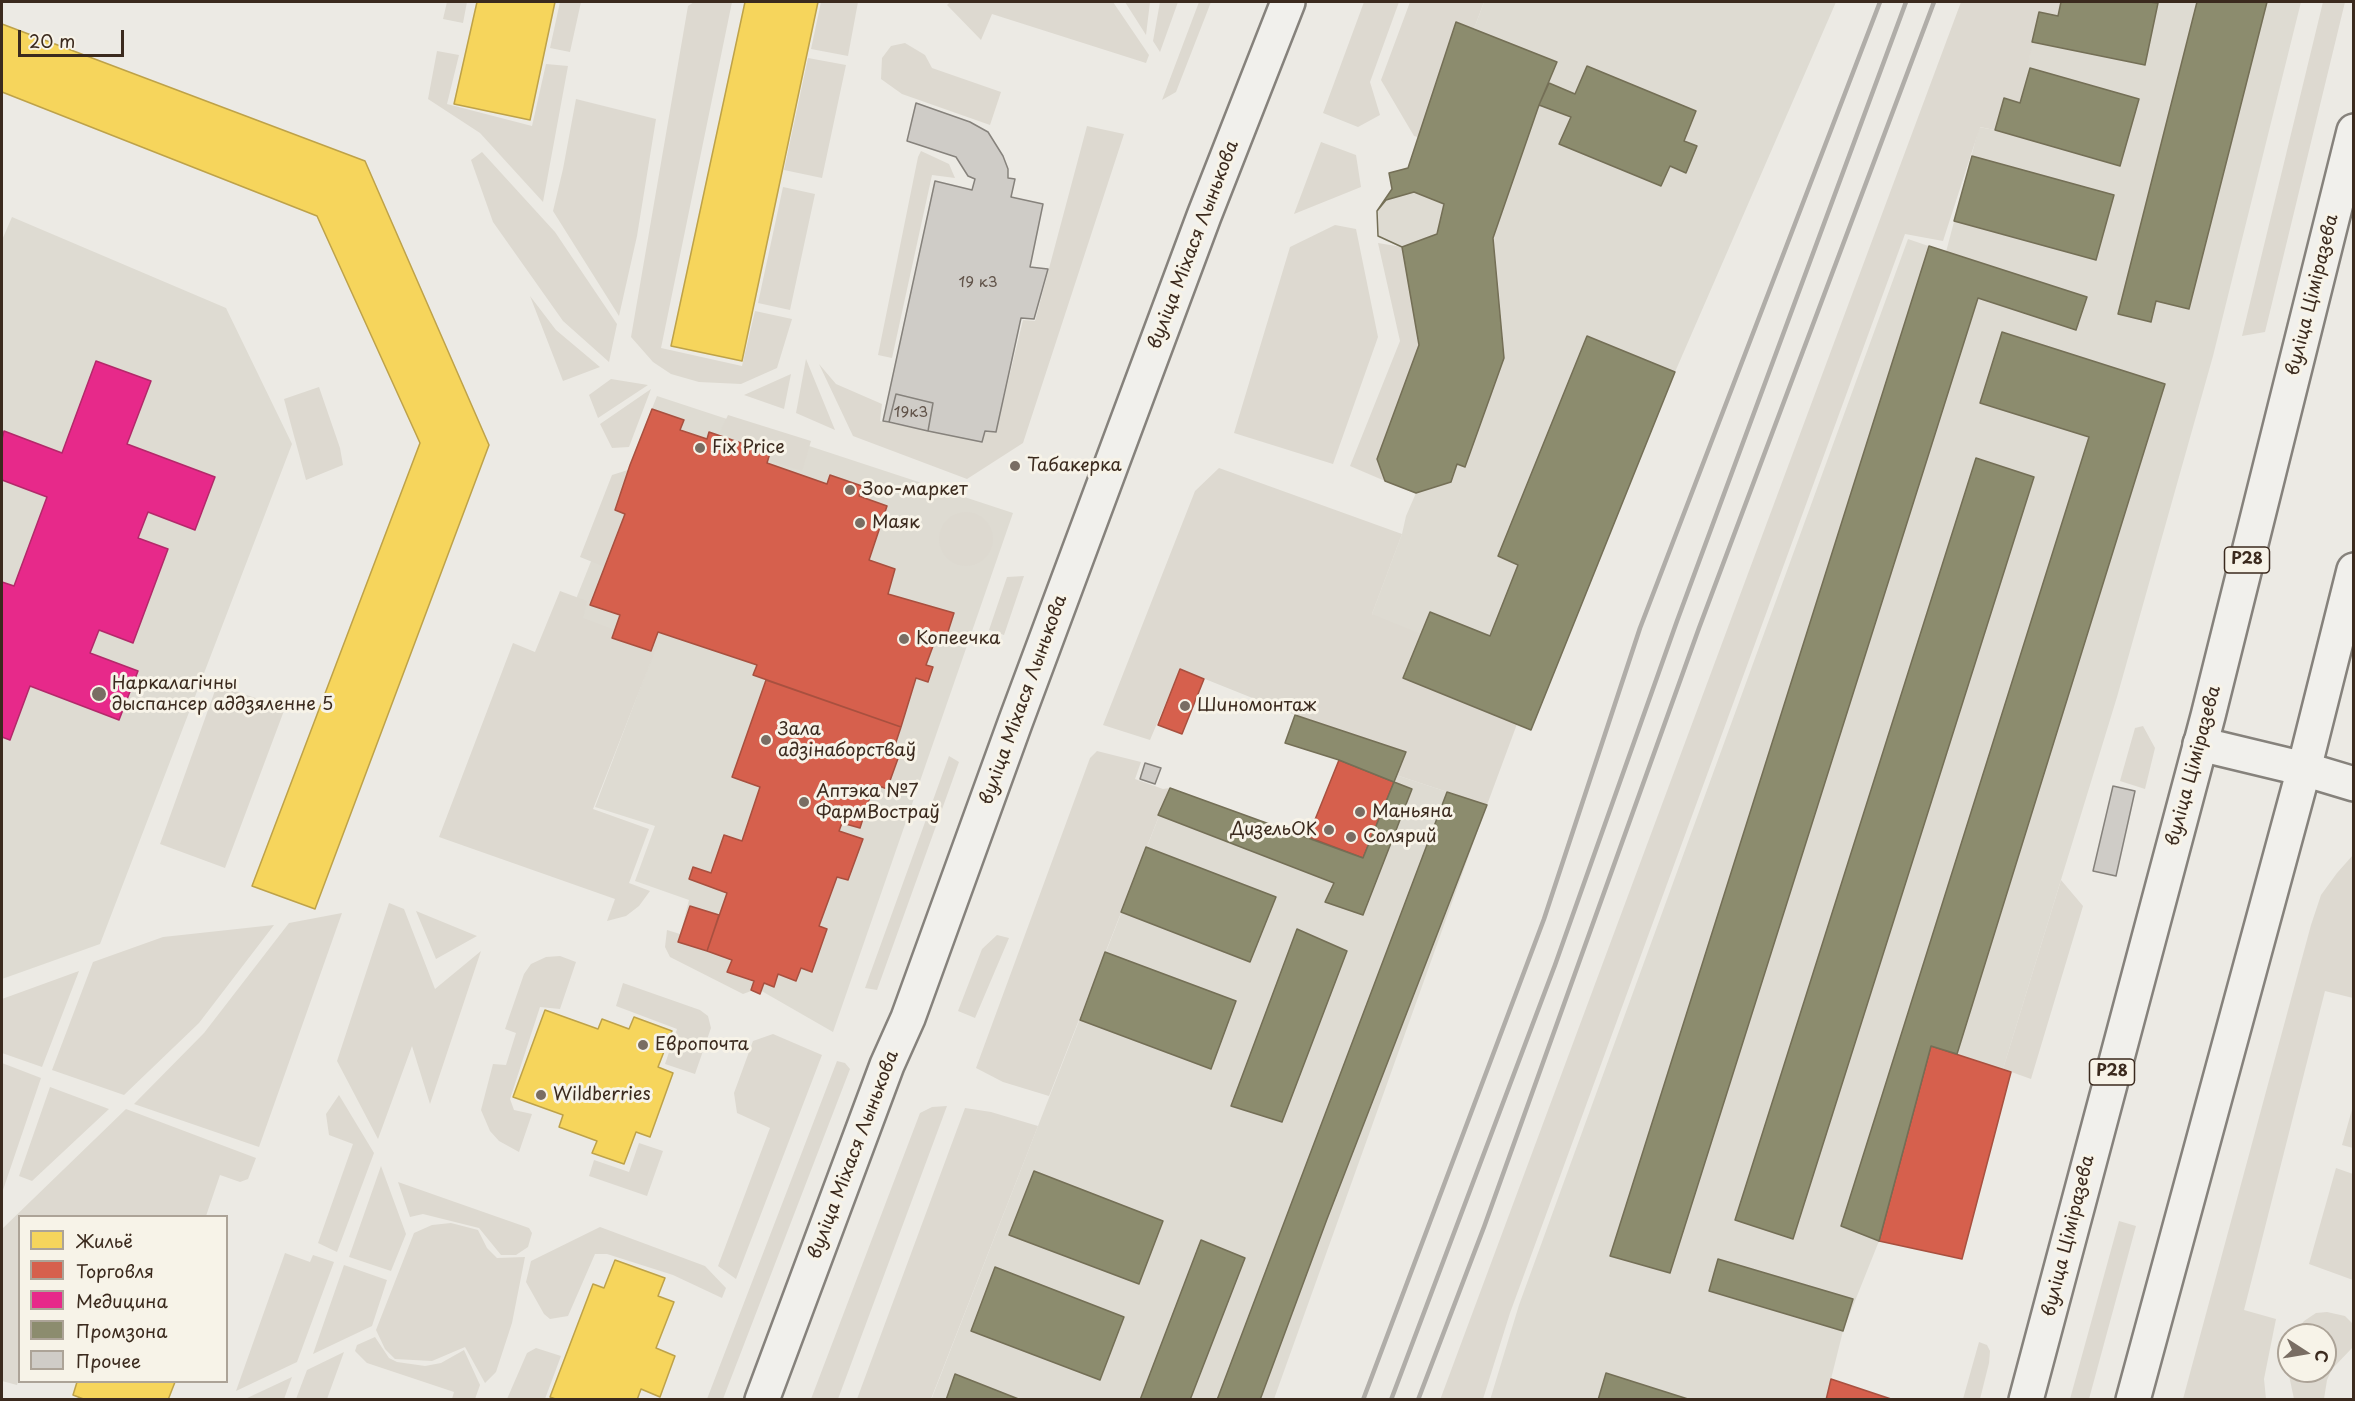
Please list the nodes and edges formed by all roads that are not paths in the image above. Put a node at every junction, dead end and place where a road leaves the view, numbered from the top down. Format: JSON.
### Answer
{"nodes":[{"id":1,"x":1288,"y":2,"type":"edge"},
{"id":2,"x":2354,"y":130,"type":"edge"},
{"id":3,"x":2354,"y":570,"type":"edge"},
{"id":4,"x":2200,"y":744,"type":"junction"},
{"id":5,"x":2304,"y":769,"type":"junction"},
{"id":6,"x":2354,"y":784,"type":"edge"},
{"id":7,"x":762,"y":1400,"type":"edge"},
{"id":8,"x":2026,"y":1400,"type":"edge"},
{"id":9,"x":2133,"y":1400,"type":"edge"}],
"edges":[{"from":1,"to":7,"type":"main road","name":"вуліца Міхася Лынькова"},
{"from":2,"to":4,"type":"main road","name":"вуліца Ціміразева","number":"Р28"},
{"from":3,"to":5,"type":"main road"},
{"from":4,"to":5,"type":"main road"},
{"from":4,"to":8,"type":"main road","name":"вуліца Ціміразева","number":"Р28"},
{"from":5,"to":6,"type":"main road"},
{"from":5,"to":9,"type":"main road"}]}
